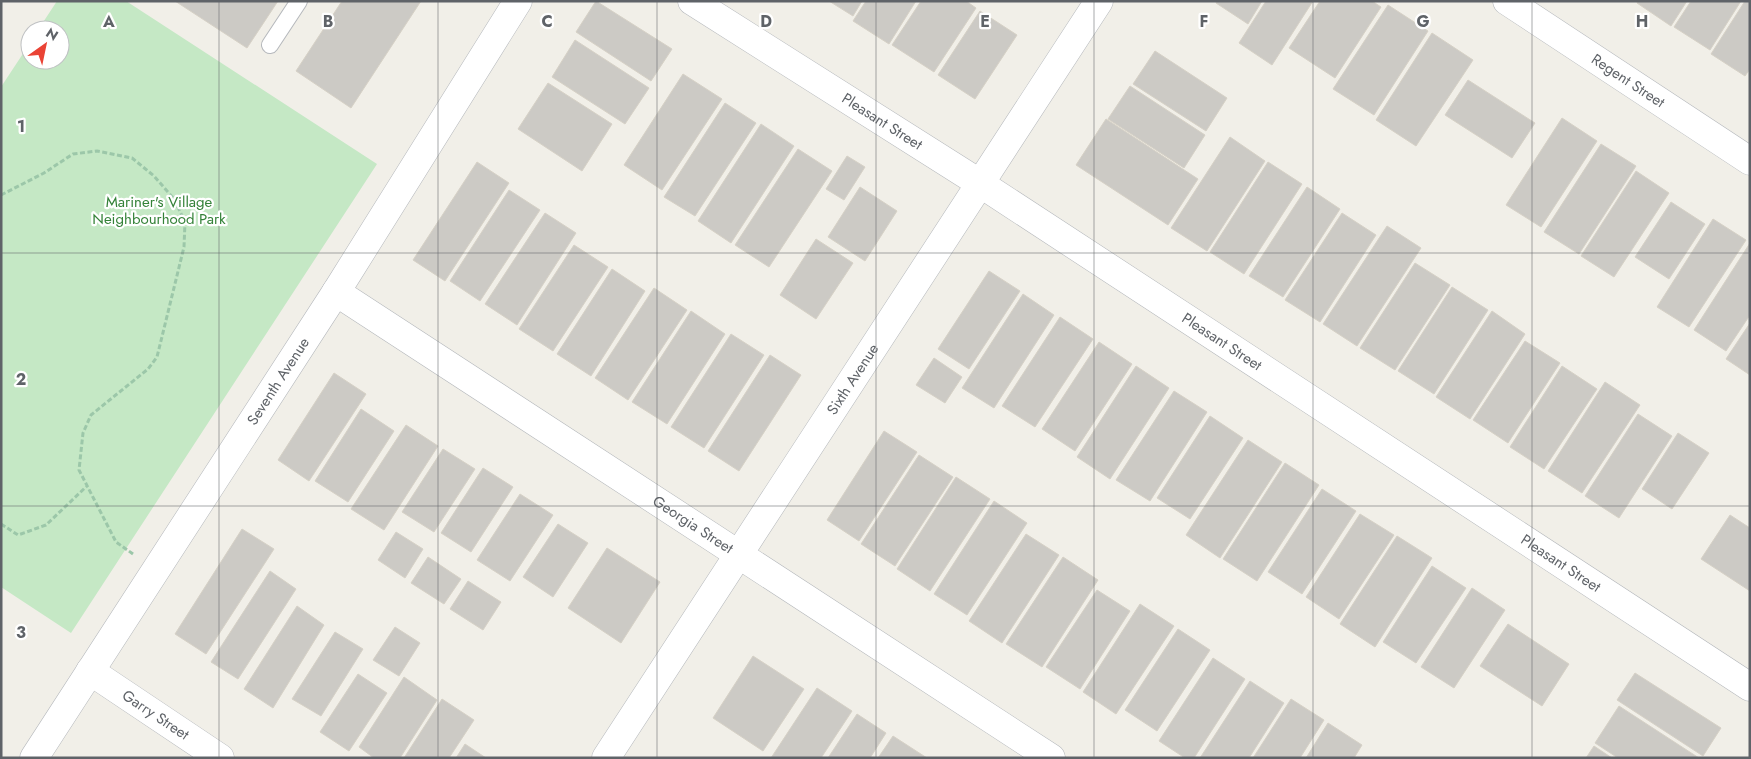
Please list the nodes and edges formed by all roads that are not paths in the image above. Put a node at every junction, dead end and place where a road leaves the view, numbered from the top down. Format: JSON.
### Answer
{"nodes":[{"id":1,"x":300,"y":1,"type":"edge"},
{"id":2,"x":518,"y":1,"type":"edge"},
{"id":3,"x":692,"y":1,"type":"edge"},
{"id":4,"x":1099,"y":1,"type":"edge"},
{"id":5,"x":1507,"y":1,"type":"edge"},
{"id":6,"x":270,"y":45,"type":"dead end"},
{"id":7,"x":1750,"y":161,"type":"edge"},
{"id":8,"x":981,"y":184,"type":"junction"},
{"id":9,"x":336,"y":292,"type":"junction"},
{"id":10,"x":739,"y":553,"type":"junction"},
{"id":11,"x":90,"y":672,"type":"junction"},
{"id":12,"x":1750,"y":687,"type":"edge"},
{"id":13,"x":34,"y":758,"type":"edge"},
{"id":14,"x":220,"y":758,"type":"edge"},
{"id":15,"x":606,"y":758,"type":"edge"},
{"id":16,"x":1051,"y":758,"type":"edge"}],
"edges":[{"from":1,"to":6,"type":"lane"},
{"from":2,"to":9,"type":"street","name":"Seventh Avenue"},
{"from":3,"to":8,"type":"street","name":"Pleasant Street"},
{"from":4,"to":8,"type":"street","name":"Sixth Avenue"},
{"from":5,"to":7,"type":"street","name":"Regent Street"},
{"from":8,"to":10,"type":"street","name":"Sixth Avenue"},
{"from":8,"to":12,"type":"street","name":"Pleasant Street"},
{"from":9,"to":10,"type":"street","name":"Georgia Street"},
{"from":9,"to":11,"type":"street","name":"Seventh Avenue"},
{"from":10,"to":15,"type":"street","name":"Sixth Avenue"},
{"from":10,"to":16,"type":"street","name":"Georgia Street"},
{"from":11,"to":13,"type":"street","name":"Seventh Avenue"},
{"from":11,"to":14,"type":"street","name":"Garry Street"}]}
